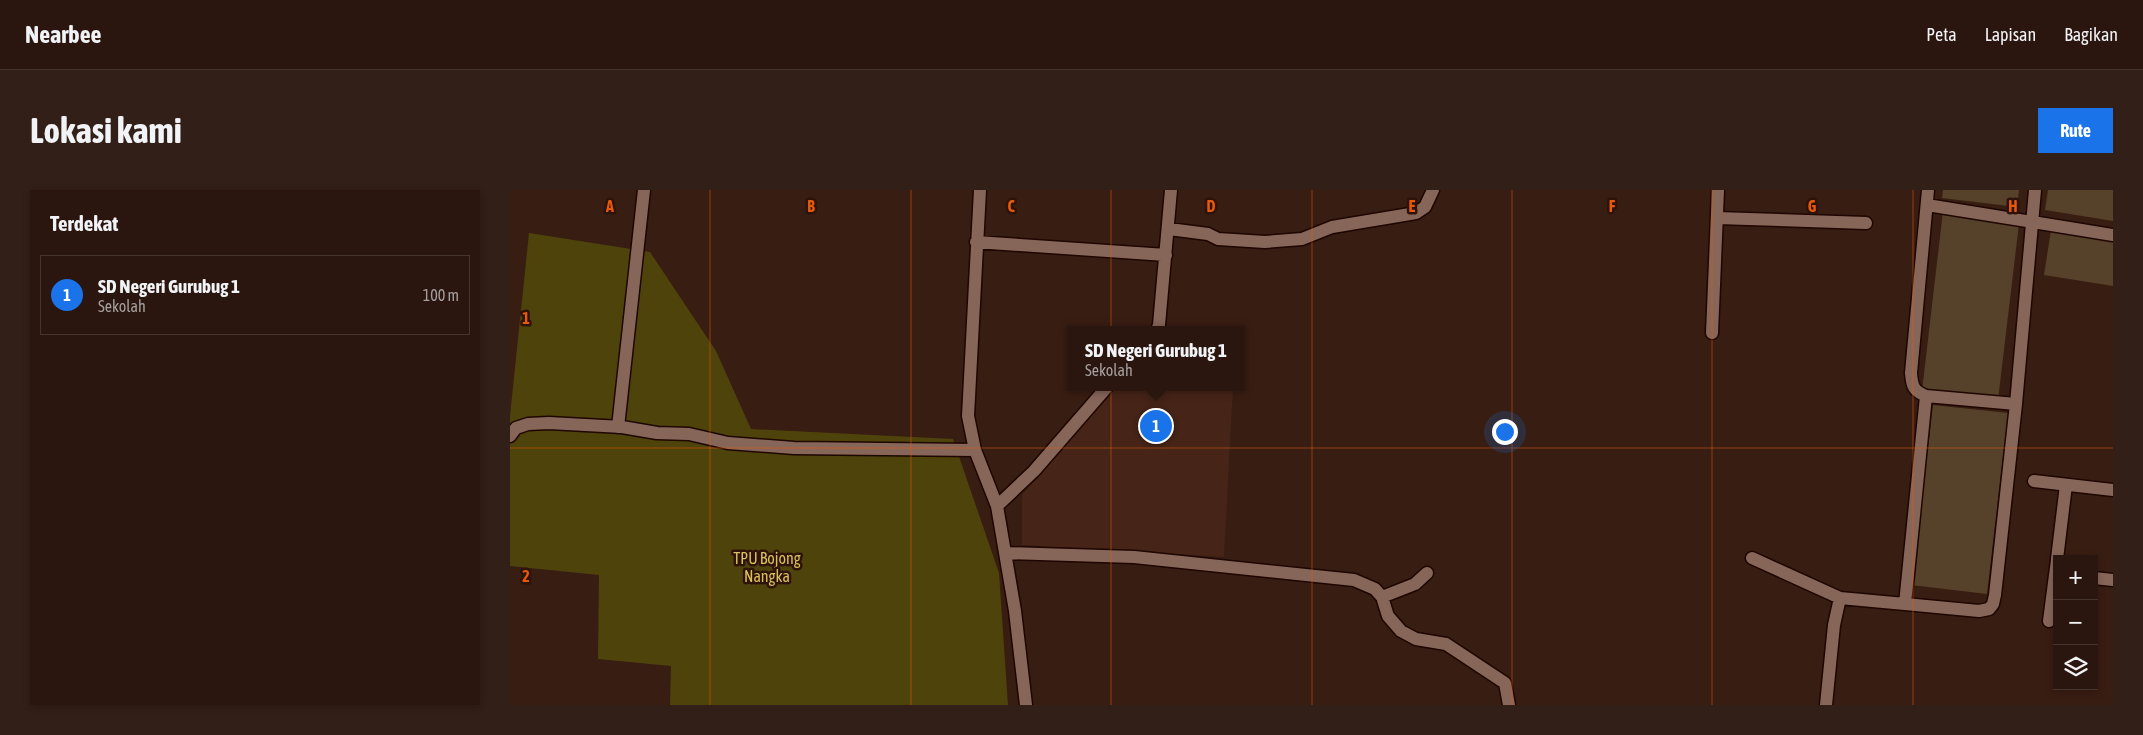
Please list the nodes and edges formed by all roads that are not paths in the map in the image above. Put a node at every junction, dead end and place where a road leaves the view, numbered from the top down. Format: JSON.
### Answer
{"nodes":[{"id":1,"x":644,"y":190,"type":"edge"},
{"id":2,"x":980,"y":190,"type":"edge"},
{"id":3,"x":1171,"y":190,"type":"edge"},
{"id":4,"x":1433,"y":190,"type":"edge"},
{"id":5,"x":1718,"y":190,"type":"edge"},
{"id":6,"x":1928,"y":190,"type":"edge"},
{"id":7,"x":2035,"y":190,"type":"edge"},
{"id":8,"x":1926,"y":205,"type":"junction"},
{"id":9,"x":1717,"y":218,"type":"junction"},
{"id":10,"x":1866,"y":223,"type":"dead end"},
{"id":11,"x":2033,"y":224,"type":"junction"},
{"id":12,"x":1169,"y":229,"type":"junction"},
{"id":13,"x":2113,"y":235,"type":"edge"},
{"id":14,"x":976,"y":242,"type":"junction"},
{"id":15,"x":1166,"y":255,"type":"junction"},
{"id":16,"x":1159,"y":326,"type":"edge"},
{"id":17,"x":1712,"y":333,"type":"dead end"},
{"id":18,"x":1104,"y":391,"type":"edge"},
{"id":19,"x":1926,"y":396,"type":"junction"},
{"id":20,"x":2016,"y":404,"type":"junction"},
{"id":21,"x":618,"y":427,"type":"junction"},
{"id":22,"x":510,"y":436,"type":"edge"},
{"id":23,"x":975,"y":450,"type":"junction"},
{"id":24,"x":2034,"y":481,"type":"dead end"},
{"id":25,"x":2066,"y":485,"type":"junction"},
{"id":26,"x":2113,"y":490,"type":"edge"},
{"id":27,"x":997,"y":506,"type":"junction"},
{"id":28,"x":1005,"y":553,"type":"junction"},
{"id":29,"x":2057,"y":555,"type":"edge"},
{"id":30,"x":1752,"y":558,"type":"dead end"},
{"id":31,"x":1427,"y":573,"type":"dead end"},
{"id":32,"x":2098,"y":578,"type":"edge"},
{"id":33,"x":2113,"y":580,"type":"edge"},
{"id":34,"x":2053,"y":595,"type":"edge"},
{"id":35,"x":1382,"y":597,"type":"junction"},
{"id":36,"x":1840,"y":598,"type":"junction"},
{"id":37,"x":1905,"y":604,"type":"junction"},
{"id":38,"x":2049,"y":622,"type":"dead end"},
{"id":39,"x":1026,"y":705,"type":"edge"},
{"id":40,"x":1509,"y":705,"type":"edge"},
{"id":41,"x":1826,"y":705,"type":"edge"}],
"edges":[{"from":1,"to":21,"type":"street"},
{"from":2,"to":14,"type":"street"},
{"from":3,"to":12,"type":"street"},
{"from":4,"to":12,"type":"street"},
{"from":5,"to":9,"type":"street"},
{"from":6,"to":8,"type":"street"},
{"from":7,"to":11,"type":"street"},
{"from":8,"to":11,"type":"street"},
{"from":8,"to":19,"type":"street"},
{"from":9,"to":10,"type":"street"},
{"from":9,"to":17,"type":"street"},
{"from":11,"to":13,"type":"street"},
{"from":11,"to":20,"type":"street"},
{"from":12,"to":15,"type":"street"},
{"from":14,"to":15,"type":"street"},
{"from":14,"to":23,"type":"street"},
{"from":15,"to":16,"type":"street"},
{"from":18,"to":27,"type":"street"},
{"from":19,"to":20,"type":"street"},
{"from":19,"to":37,"type":"street"},
{"from":20,"to":37,"type":"street"},
{"from":21,"to":22,"type":"street"},
{"from":21,"to":23,"type":"street"},
{"from":23,"to":27,"type":"street"},
{"from":24,"to":25,"type":"street"},
{"from":25,"to":26,"type":"street"},
{"from":25,"to":29,"type":"street"},
{"from":27,"to":28,"type":"street"},
{"from":28,"to":35,"type":"street"},
{"from":28,"to":39,"type":"street"},
{"from":30,"to":36,"type":"street"},
{"from":31,"to":35,"type":"street"},
{"from":32,"to":33,"type":"street"},
{"from":34,"to":38,"type":"street"},
{"from":35,"to":40,"type":"street"},
{"from":36,"to":37,"type":"street"},
{"from":36,"to":41,"type":"street"}]}
